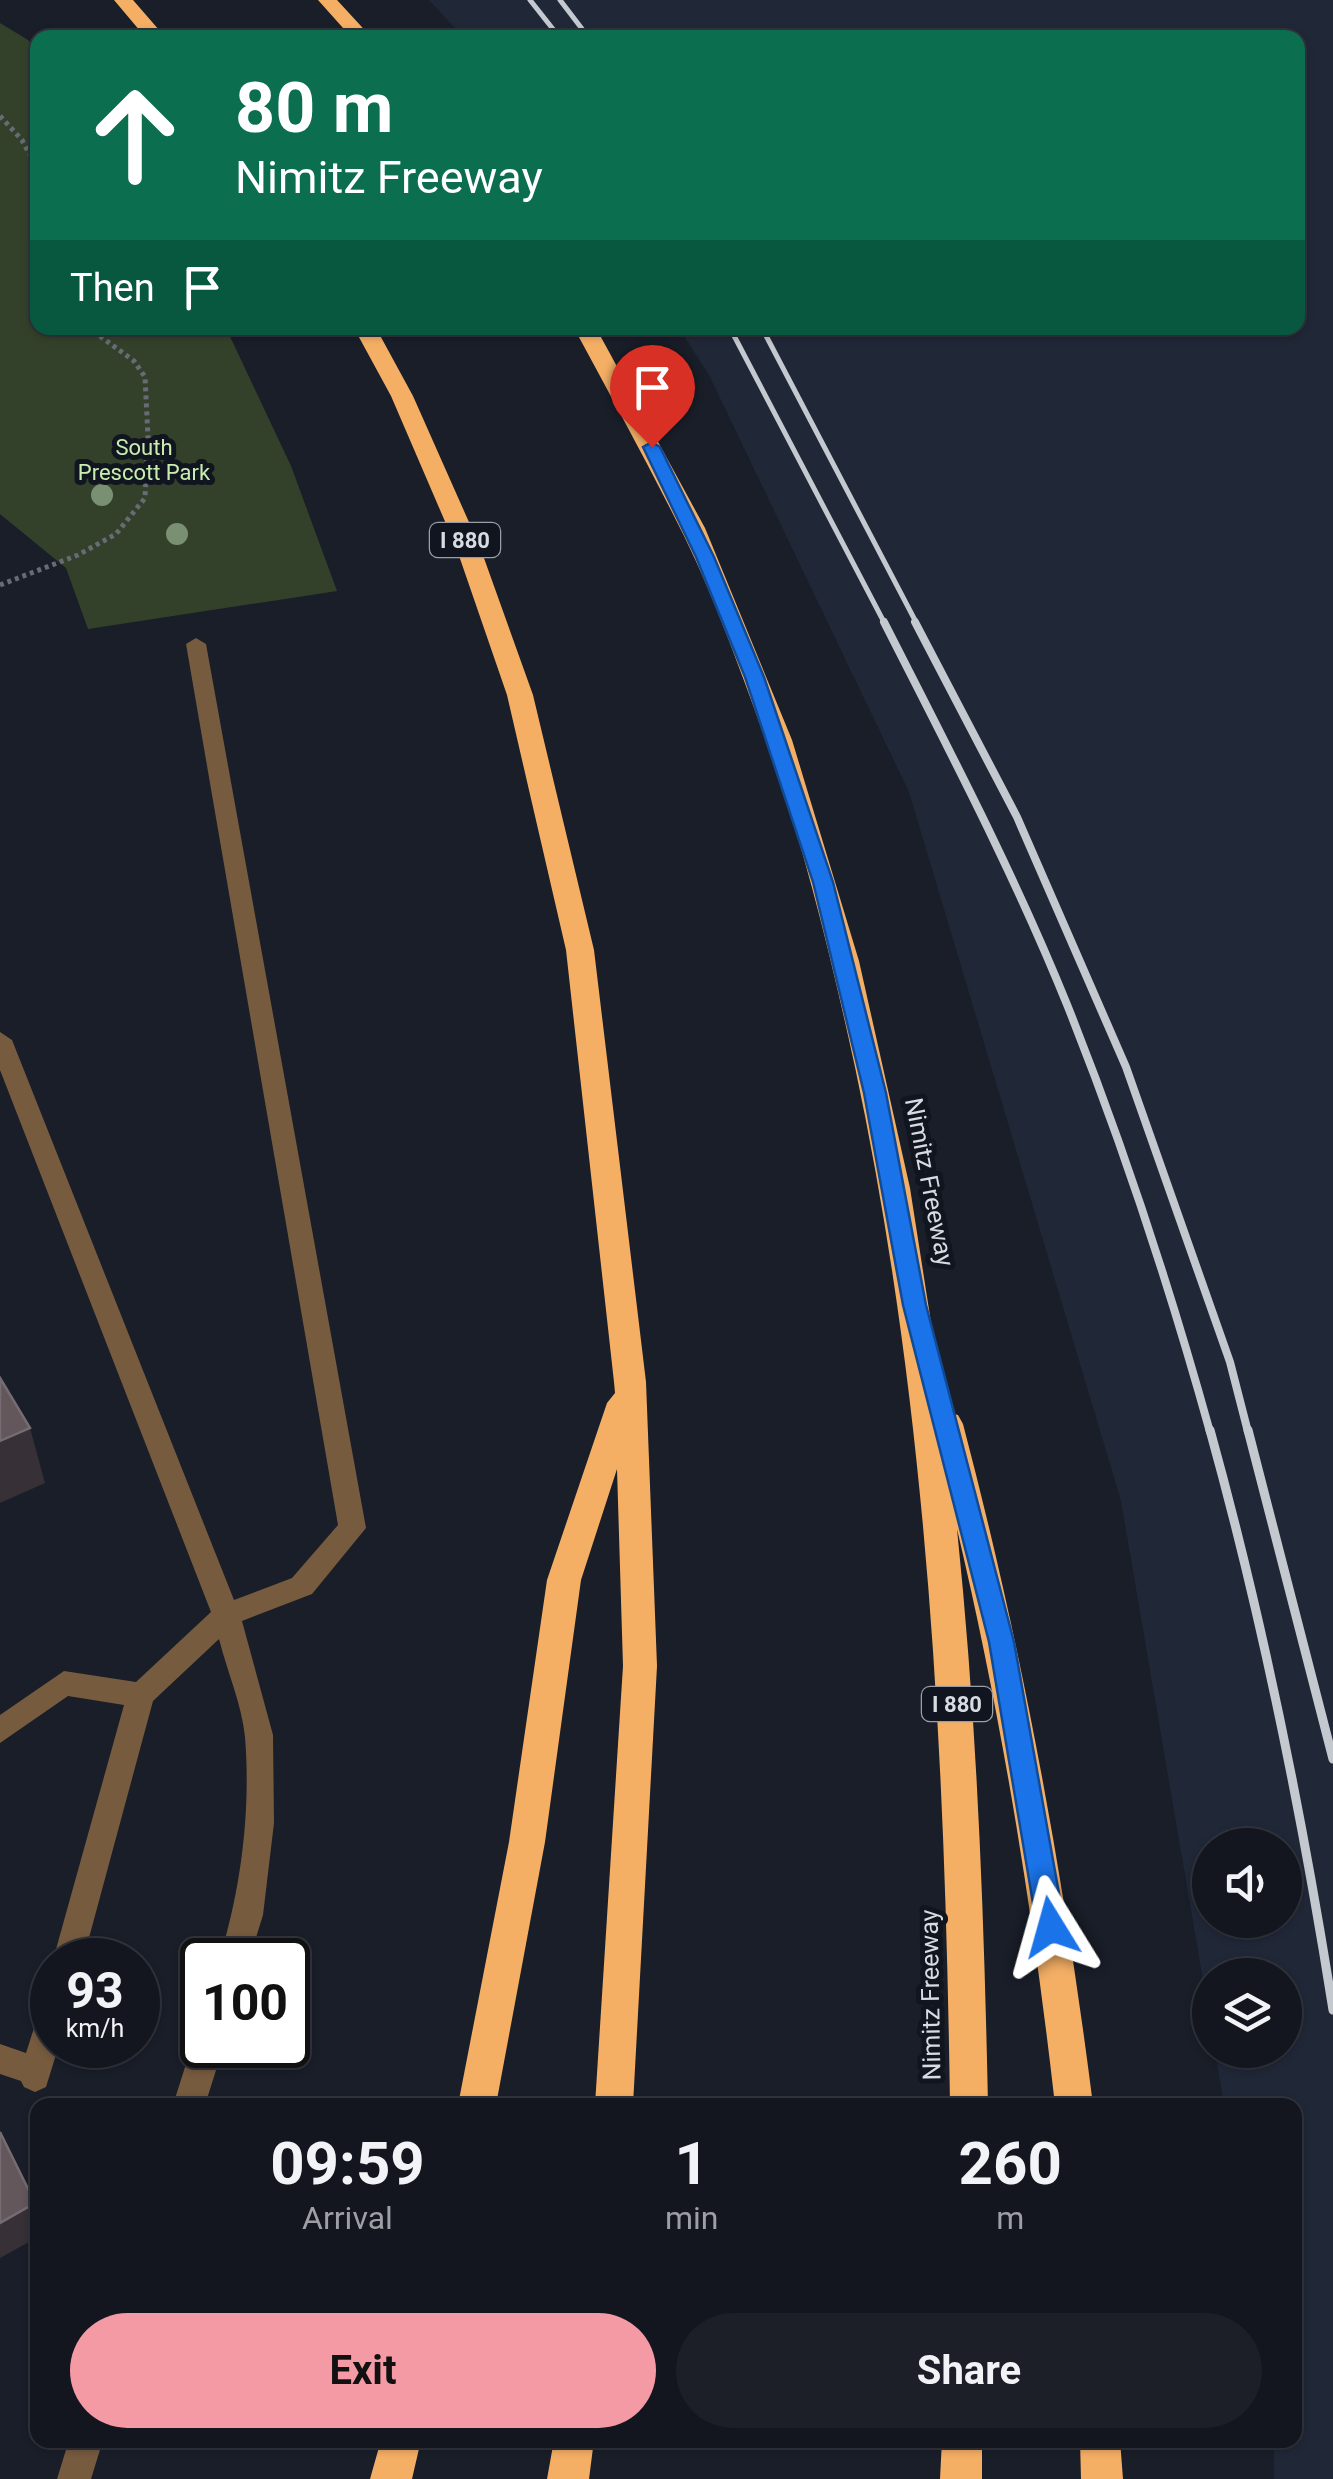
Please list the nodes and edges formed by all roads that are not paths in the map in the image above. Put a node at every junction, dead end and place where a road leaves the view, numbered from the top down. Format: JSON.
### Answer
{"nodes":[{"id":1,"x":122,"y":0,"type":"edge"},
{"id":2,"x":327,"y":0,"type":"edge"},
{"id":3,"x":150,"y":30,"type":"edge"},
{"id":4,"x":355,"y":30,"type":"edge"},
{"id":5,"x":369,"y":335,"type":"edge"},
{"id":6,"x":589,"y":335,"type":"edge"},
{"id":7,"x":196,"y":644,"type":"dead end"},
{"id":8,"x":0,"y":1040,"type":"edge"},
{"id":9,"x":914,"y":1305,"type":"junction"},
{"id":10,"x":630,"y":1382,"type":"junction"},
{"id":11,"x":226,"y":1615,"type":"junction"},
{"id":12,"x":140,"y":1695,"type":"junction"},
{"id":13,"x":0,"y":1731,"type":"edge"},
{"id":14,"x":74,"y":1938,"type":"edge"},
{"id":15,"x":241,"y":1938,"type":"edge"},
{"id":16,"x":0,"y":2059,"type":"edge"},
{"id":17,"x":38,"y":2068,"type":"edge"},
{"id":18,"x":201,"y":2068,"type":"edge"},
{"id":19,"x":191,"y":2098,"type":"edge"},
{"id":20,"x":478,"y":2098,"type":"edge"},
{"id":21,"x":614,"y":2098,"type":"edge"},
{"id":22,"x":969,"y":2098,"type":"edge"},
{"id":23,"x":1073,"y":2098,"type":"edge"},
{"id":24,"x":84,"y":2448,"type":"edge"},
{"id":25,"x":398,"y":2448,"type":"edge"},
{"id":26,"x":573,"y":2448,"type":"edge"},
{"id":27,"x":962,"y":2448,"type":"edge"},
{"id":28,"x":1100,"y":2448,"type":"edge"},
{"id":29,"x":74,"y":2479,"type":"edge"},
{"id":30,"x":391,"y":2479,"type":"edge"},
{"id":31,"x":568,"y":2479,"type":"edge"},
{"id":32,"x":960,"y":2479,"type":"edge"},
{"id":33,"x":1102,"y":2479,"type":"edge"}],
"edges":[{"from":1,"to":3,"type":"highway"},
{"from":2,"to":4,"type":"highway"},
{"from":5,"to":10,"type":"highway","number":"I 880"},
{"from":6,"to":9,"type":"highway","name":"Nimitz Freeway","number":"I 880"},
{"from":7,"to":11,"type":"lane"},
{"from":8,"to":11,"type":"lane"},
{"from":9,"to":22,"type":"highway","name":"Nimitz Freeway","number":"I 880"},
{"from":9,"to":23,"type":"highway"},
{"from":10,"to":20,"type":"highway"},
{"from":10,"to":21,"type":"highway","number":"I 880"},
{"from":11,"to":12,"type":"lane"},
{"from":11,"to":15,"type":"lane"},
{"from":12,"to":13,"type":"lane"},
{"from":12,"to":14,"type":"lane"},
{"from":16,"to":17,"type":"lane"},
{"from":18,"to":19,"type":"lane"},
{"from":24,"to":29,"type":"lane"},
{"from":25,"to":30,"type":"highway"},
{"from":26,"to":31,"type":"highway"},
{"from":27,"to":32,"type":"highway"},
{"from":28,"to":33,"type":"highway"}]}
